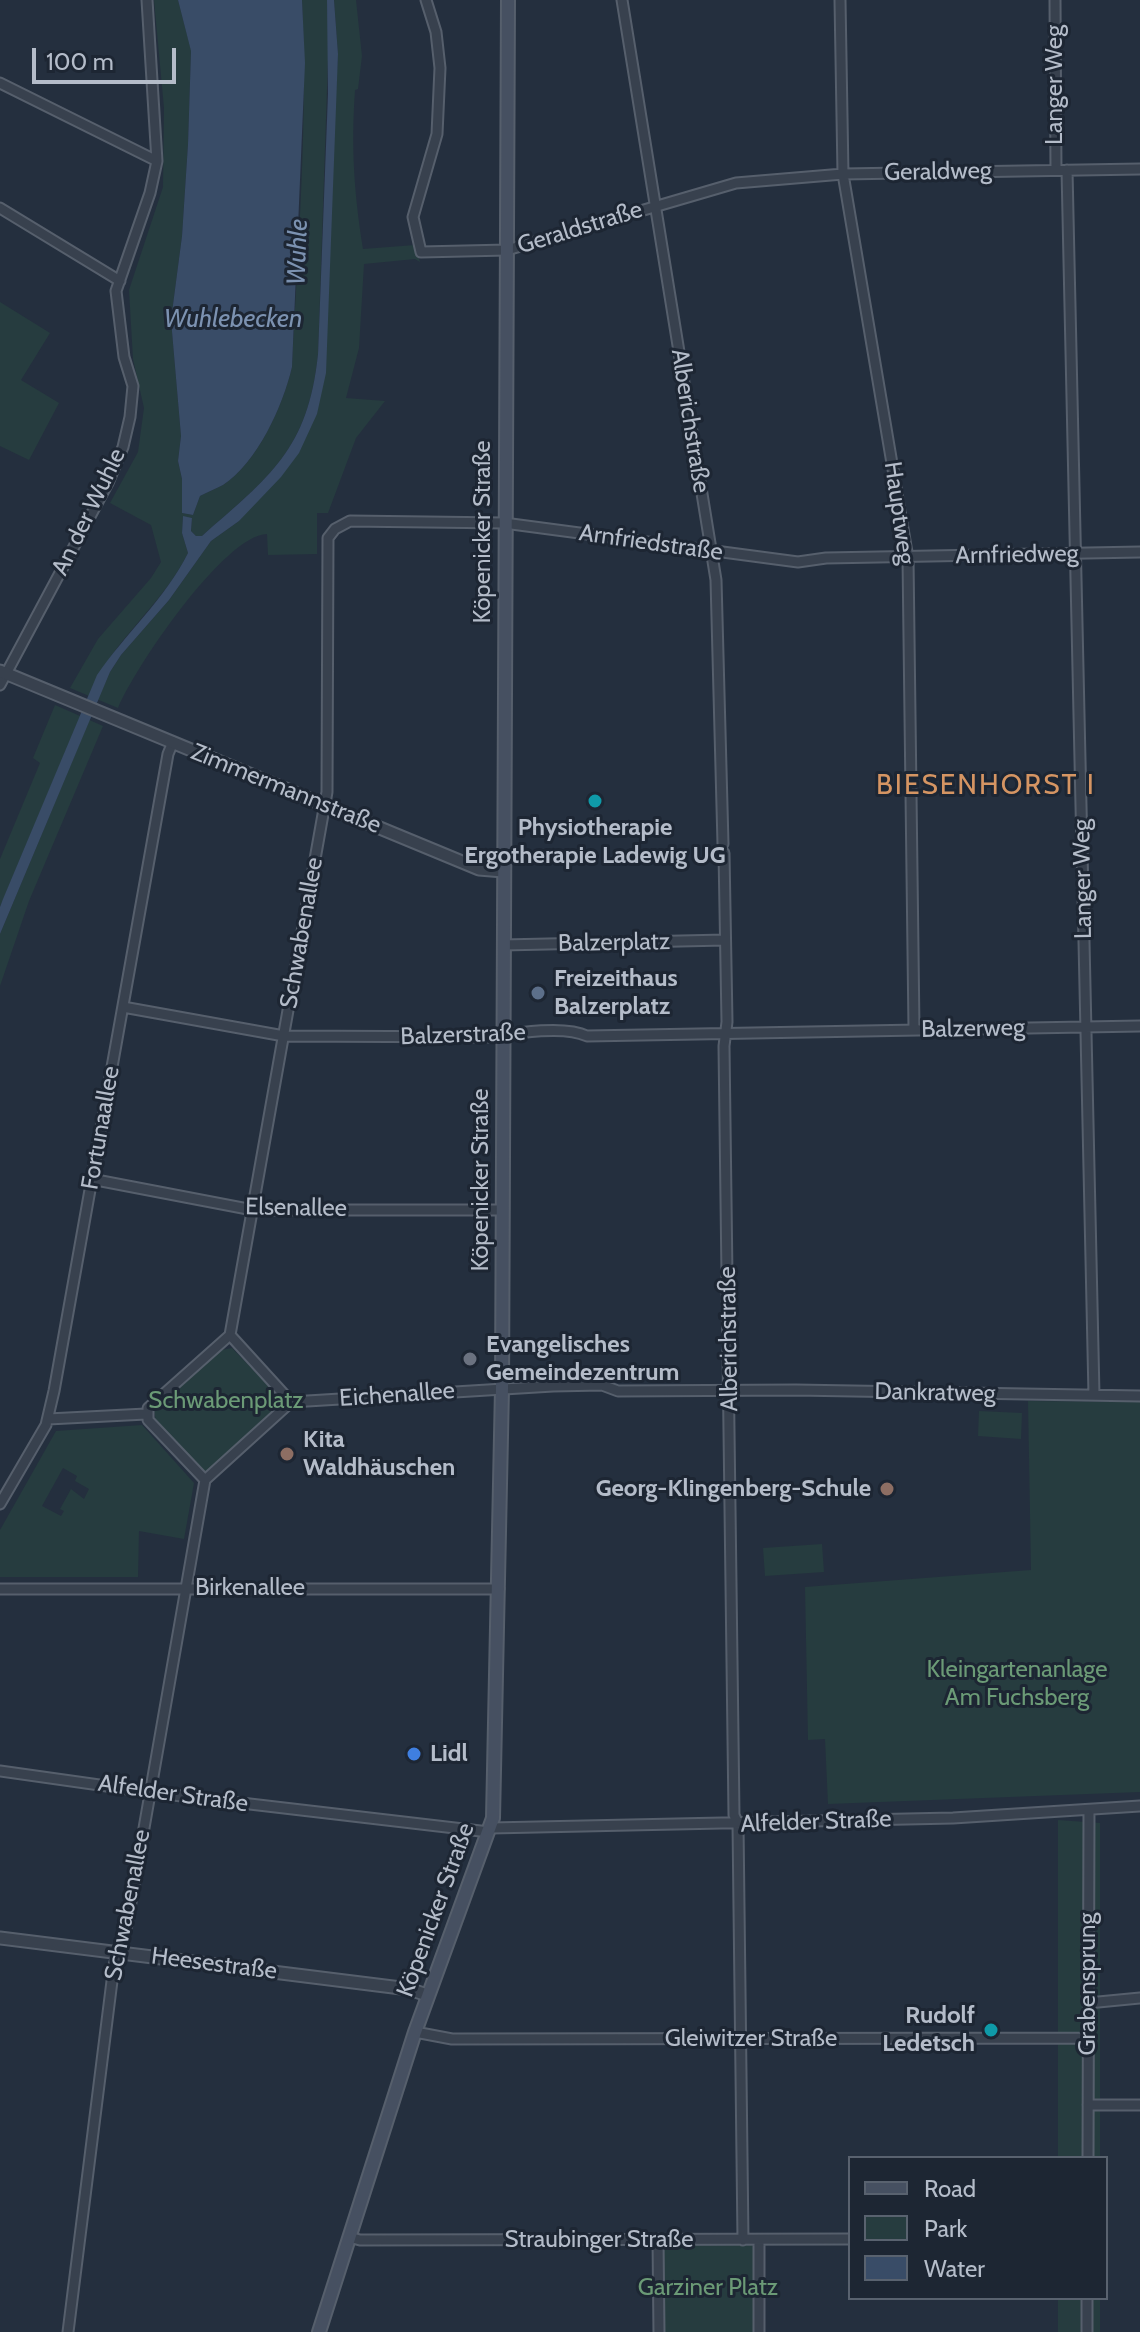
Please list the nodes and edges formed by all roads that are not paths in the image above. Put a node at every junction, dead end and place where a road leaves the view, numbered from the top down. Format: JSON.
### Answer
{"nodes":[{"id":1,"x":147,"y":0,"type":"edge"},
{"id":2,"x":426,"y":0,"type":"edge"},
{"id":3,"x":508,"y":0,"type":"edge"},
{"id":4,"x":622,"y":0,"type":"edge"},
{"id":5,"x":840,"y":0,"type":"edge"},
{"id":6,"x":1055,"y":0,"type":"edge"},
{"id":7,"x":0,"y":83,"type":"edge"},
{"id":8,"x":157,"y":161,"type":"junction"},
{"id":9,"x":1140,"y":169,"type":"edge"},
{"id":10,"x":1056,"y":170,"type":"junction"},
{"id":11,"x":1067,"y":170,"type":"junction"},
{"id":12,"x":843,"y":174,"type":"junction"},
{"id":13,"x":736,"y":183,"type":"joint"},
{"id":14,"x":655,"y":206,"type":"junction"},
{"id":15,"x":0,"y":208,"type":"edge"},
{"id":16,"x":507,"y":250,"type":"junction"},
{"id":17,"x":120,"y":281,"type":"junction"},
{"id":18,"x":498,"y":523,"type":"junction"},
{"id":19,"x":335,"y":529,"type":"joint"},
{"id":20,"x":710,"y":550,"type":"junction"},
{"id":21,"x":1140,"y":552,"type":"edge"},
{"id":22,"x":1076,"y":553,"type":"junction"},
{"id":23,"x":908,"y":558,"type":"junction"},
{"id":24,"x":798,"y":562,"type":"joint"},
{"id":25,"x":2,"y":676,"type":"edge"},
{"id":26,"x":173,"y":742,"type":"junction"},
{"id":27,"x":325,"y":804,"type":"junction"},
{"id":28,"x":503,"y":871,"type":"junction"},
{"id":29,"x":725,"y":940,"type":"junction"},
{"id":30,"x":503,"y":945,"type":"junction"},
{"id":31,"x":123,"y":1007,"type":"junction"},
{"id":32,"x":1140,"y":1026,"type":"edge"},
{"id":33,"x":1087,"y":1027,"type":"junction"},
{"id":34,"x":914,"y":1029,"type":"junction"},
{"id":35,"x":806,"y":1032,"type":"joint"},
{"id":36,"x":725,"y":1034,"type":"junction"},
{"id":37,"x":503,"y":1035,"type":"junction"},
{"id":38,"x":284,"y":1036,"type":"junction"},
{"id":39,"x":91,"y":1179,"type":"junction"},
{"id":40,"x":253,"y":1210,"type":"junction"},
{"id":41,"x":503,"y":1210,"type":"junction"},
{"id":42,"x":230,"y":1335,"type":"junction"},
{"id":43,"x":502,"y":1388,"type":"junction"},
{"id":44,"x":730,"y":1390,"type":"junction"},
{"id":45,"x":1094,"y":1395,"type":"junction"},
{"id":46,"x":1140,"y":1396,"type":"edge"},
{"id":47,"x":291,"y":1402,"type":"junction"},
{"id":48,"x":146,"y":1414,"type":"junction"},
{"id":49,"x":48,"y":1419,"type":"junction"},
{"id":50,"x":205,"y":1480,"type":"junction"},
{"id":51,"x":0,"y":1504,"type":"edge"},
{"id":52,"x":187,"y":1588,"type":"junction"},
{"id":53,"x":0,"y":1589,"type":"edge"},
{"id":54,"x":499,"y":1589,"type":"junction"},
{"id":55,"x":0,"y":1771,"type":"edge"},
{"id":56,"x":151,"y":1791,"type":"junction"},
{"id":57,"x":1140,"y":1806,"type":"edge"},
{"id":58,"x":1089,"y":1810,"type":"junction"},
{"id":59,"x":738,"y":1824,"type":"junction"},
{"id":60,"x":490,"y":1830,"type":"junction"},
{"id":61,"x":0,"y":1938,"type":"edge"},
{"id":62,"x":120,"y":1953,"type":"junction"},
{"id":63,"x":427,"y":1995,"type":"junction"},
{"id":64,"x":1140,"y":1998,"type":"edge"},
{"id":65,"x":1088,"y":2003,"type":"junction"},
{"id":66,"x":415,"y":2032,"type":"junction"},
{"id":67,"x":1087,"y":2038,"type":"junction"},
{"id":68,"x":741,"y":2039,"type":"junction"},
{"id":69,"x":1088,"y":2105,"type":"junction"},
{"id":70,"x":1140,"y":2105,"type":"edge"},
{"id":71,"x":1088,"y":2156,"type":"edge"},
{"id":72,"x":349,"y":2237,"type":"junction"},
{"id":73,"x":658,"y":2239,"type":"junction"},
{"id":74,"x":848,"y":2239,"type":"edge"},
{"id":75,"x":743,"y":2240,"type":"junction"},
{"id":76,"x":759,"y":2240,"type":"junction"},
{"id":77,"x":1087,"y":2300,"type":"edge"},
{"id":78,"x":68,"y":2332,"type":"edge"},
{"id":79,"x":319,"y":2332,"type":"edge"},
{"id":80,"x":659,"y":2332,"type":"edge"},
{"id":81,"x":759,"y":2332,"type":"edge"},
{"id":82,"x":1087,"y":2332,"type":"edge"}],
"edges":[{"from":1,"to":8,"type":"street","name":"An der Wuhle"},
{"from":2,"to":16,"type":"street","name":"Geraldstraße"},
{"from":3,"to":16,"type":"main road","name":"Köpenicker Straße"},
{"from":4,"to":14,"type":"street","name":"Alberichstraße"},
{"from":5,"to":12,"type":"street","name":"Hauptweg"},
{"from":6,"to":10,"type":"street","name":"Langer Weg"},
{"from":7,"to":8,"type":"street"},
{"from":8,"to":17,"type":"street","name":"An der Wuhle"},
{"from":9,"to":11,"type":"street","name":"Geraldweg"},
{"from":10,"to":11,"type":"street","name":"Geraldweg"},
{"from":10,"to":12,"type":"street","name":"Geraldweg"},
{"from":11,"to":22,"type":"street","name":"Langer Weg"},
{"from":12,"to":13,"type":"street","name":"Geraldweg"},
{"from":12,"to":23,"type":"street","name":"Hauptweg"},
{"from":13,"to":14,"type":"street","name":"Geraldstraße"},
{"from":14,"to":16,"type":"street","name":"Geraldstraße"},
{"from":14,"to":20,"type":"street","name":"Alberichstraße"},
{"from":15,"to":17,"type":"street"},
{"from":16,"to":18,"type":"main road","name":"Köpenicker Straße"},
{"from":17,"to":25,"type":"street","name":"An der Wuhle"},
{"from":18,"to":19,"type":"street","name":"Arnfriedstraße"},
{"from":18,"to":20,"type":"street","name":"Arnfriedstraße"},
{"from":18,"to":28,"type":"main road","name":"Köpenicker Straße"},
{"from":19,"to":27,"type":"street","name":"Schwabenallee"},
{"from":20,"to":24,"type":"street","name":"Arnfriedstraße"},
{"from":20,"to":29,"type":"street","name":"Alberichstraße"},
{"from":21,"to":22,"type":"street","name":"Arnfriedweg"},
{"from":22,"to":23,"type":"street","name":"Arnfriedweg"},
{"from":22,"to":33,"type":"street","name":"Langer Weg"},
{"from":23,"to":24,"type":"street","name":"Arnfriedweg"},
{"from":23,"to":34,"type":"street","name":"Hauptweg"},
{"from":25,"to":26,"type":"street","name":"Zimmermannstraße"},
{"from":26,"to":27,"type":"street","name":"Zimmermannstraße"},
{"from":26,"to":31,"type":"street","name":"Fortunaallee"},
{"from":27,"to":28,"type":"street","name":"Zimmermannstraße"},
{"from":27,"to":38,"type":"street","name":"Schwabenallee"},
{"from":28,"to":30,"type":"main road","name":"Köpenicker Straße"},
{"from":29,"to":30,"type":"street","name":"Balzerplatz"},
{"from":29,"to":36,"type":"street","name":"Alberichstraße"},
{"from":30,"to":37,"type":"main road","name":"Köpenicker Straße"},
{"from":31,"to":38,"type":"street","name":"Balzerstraße"},
{"from":31,"to":39,"type":"street","name":"Fortunaallee"},
{"from":32,"to":33,"type":"street","name":"Balzerweg"},
{"from":33,"to":34,"type":"street","name":"Balzerweg"},
{"from":33,"to":45,"type":"street","name":"Langer Weg"},
{"from":34,"to":35,"type":"street","name":"Balzerweg"},
{"from":35,"to":36,"type":"street","name":"Balzerstraße"},
{"from":36,"to":37,"type":"street","name":"Balzerstraße"},
{"from":36,"to":44,"type":"street","name":"Alberichstraße"},
{"from":37,"to":38,"type":"street","name":"Balzerstraße"},
{"from":37,"to":41,"type":"main road","name":"Köpenicker Straße"},
{"from":38,"to":40,"type":"street","name":"Schwabenallee"},
{"from":39,"to":40,"type":"street","name":"Elsenallee"},
{"from":39,"to":49,"type":"street","name":"Fortunaallee"},
{"from":40,"to":41,"type":"street","name":"Elsenallee"},
{"from":40,"to":42,"type":"street","name":"Schwabenallee"},
{"from":41,"to":43,"type":"main road","name":"Köpenicker Straße"},
{"from":42,"to":47,"type":"street"},
{"from":42,"to":48,"type":"street"},
{"from":43,"to":44,"type":"street","name":"Eichenallee"},
{"from":43,"to":47,"type":"street","name":"Eichenallee"},
{"from":43,"to":54,"type":"main road","name":"Köpenicker Straße"},
{"from":44,"to":45,"type":"street","name":"Dankratweg"},
{"from":44,"to":59,"type":"street","name":"Alberichstraße"},
{"from":45,"to":46,"type":"street","name":"Dankratweg"},
{"from":47,"to":50,"type":"street"},
{"from":48,"to":49,"type":"street"},
{"from":48,"to":50,"type":"street"},
{"from":49,"to":51,"type":"street","name":"Fortunaallee"},
{"from":50,"to":52,"type":"street","name":"Schwabenallee"},
{"from":52,"to":53,"type":"street","name":"Birkenallee"},
{"from":52,"to":54,"type":"street","name":"Birkenallee"},
{"from":52,"to":56,"type":"street","name":"Schwabenallee"},
{"from":54,"to":60,"type":"main road","name":"Köpenicker Straße"},
{"from":55,"to":56,"type":"street","name":"Alfelder Straße"},
{"from":56,"to":60,"type":"street","name":"Alfelder Straße"},
{"from":56,"to":62,"type":"street","name":"Schwabenallee"},
{"from":57,"to":58,"type":"street","name":"Alfelder Straße"},
{"from":58,"to":59,"type":"street","name":"Alfelder Straße"},
{"from":58,"to":65,"type":"street","name":"Grabensprung"},
{"from":59,"to":60,"type":"street","name":"Alfelder Straße"},
{"from":59,"to":68,"type":"street","name":"Alberichstraße"},
{"from":60,"to":63,"type":"main road","name":"Köpenicker Straße"},
{"from":61,"to":62,"type":"street","name":"Heesestraße"},
{"from":62,"to":63,"type":"street","name":"Heesestraße"},
{"from":62,"to":78,"type":"street","name":"Schwabenallee"},
{"from":63,"to":66,"type":"main road","name":"Köpenicker Straße"},
{"from":64,"to":65,"type":"street"},
{"from":65,"to":67,"type":"street","name":"Grabensprung"},
{"from":66,"to":68,"type":"street","name":"Gleiwitzer Straße"},
{"from":66,"to":72,"type":"main road","name":"Köpenicker Straße"},
{"from":67,"to":68,"type":"street","name":"Gleiwitzer Straße"},
{"from":67,"to":69,"type":"street","name":"Grabensprung"},
{"from":68,"to":75,"type":"street","name":"Alberichstraße"},
{"from":69,"to":70,"type":"street"},
{"from":69,"to":71,"type":"street","name":"Grabensprung"},
{"from":72,"to":73,"type":"street","name":"Straubinger Straße"},
{"from":72,"to":79,"type":"main road","name":"Köpenicker Straße"},
{"from":73,"to":75,"type":"street","name":"Straubinger Straße"},
{"from":73,"to":80,"type":"street"},
{"from":74,"to":76,"type":"street","name":"Straubinger Straße"},
{"from":75,"to":76,"type":"street","name":"Straubinger Straße"},
{"from":76,"to":81,"type":"street"},
{"from":77,"to":82,"type":"street"}]}
